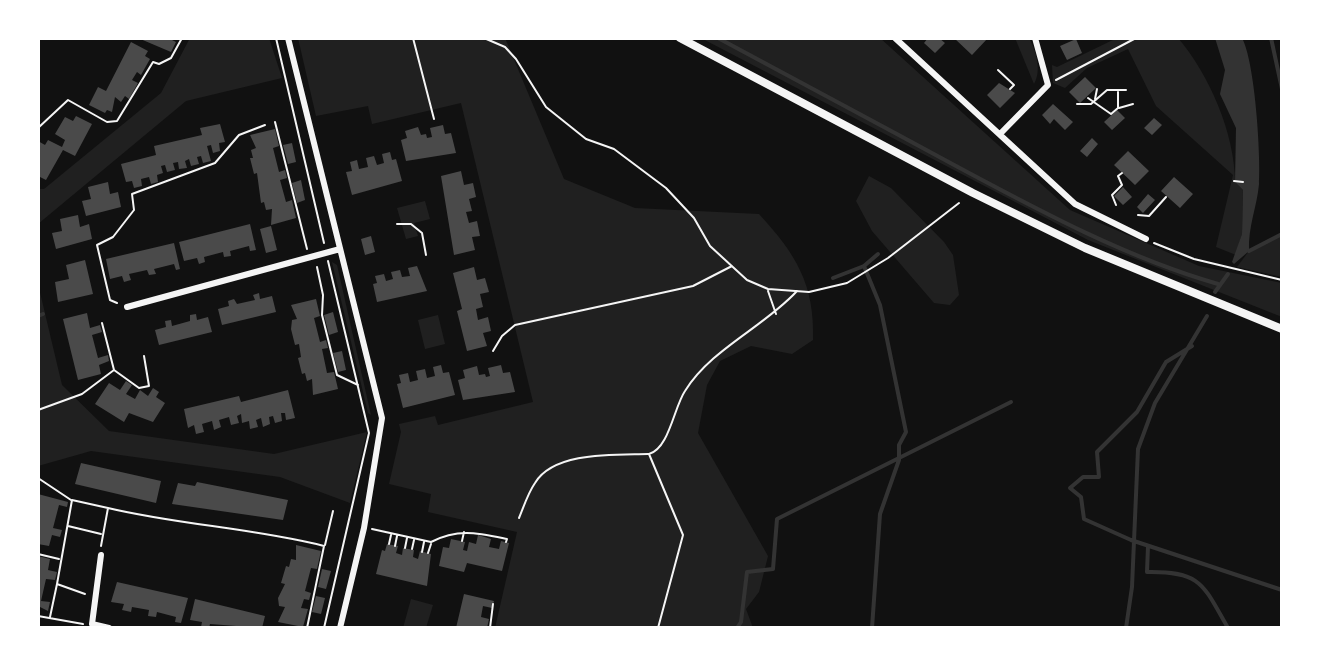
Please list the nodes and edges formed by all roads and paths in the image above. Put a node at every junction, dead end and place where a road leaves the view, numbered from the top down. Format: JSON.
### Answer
{"nodes":[{"id":1,"x":182,"y":38,"type":"edge"},
{"id":2,"x":276,"y":38,"type":"edge"},
{"id":3,"x":288,"y":38,"type":"edge"},
{"id":4,"x":413,"y":38,"type":"edge"},
{"id":5,"x":484,"y":38,"type":"edge"},
{"id":6,"x":680,"y":38,"type":"edge"},
{"id":7,"x":895,"y":38,"type":"edge"},
{"id":8,"x":1035,"y":38,"type":"edge"},
{"id":9,"x":1136,"y":38,"type":"edge"},
{"id":10,"x":998,"y":70,"type":"dead end"},
{"id":11,"x":1048,"y":85,"type":"junction"},
{"id":12,"x":1010,"y":89,"type":"dead end"},
{"id":13,"x":1097,"y":89,"type":"dead end"},
{"id":14,"x":1126,"y":90,"type":"dead end"},
{"id":15,"x":1118,"y":92,"type":"junction"},
{"id":16,"x":1088,"y":98,"type":"dead end"},
{"id":17,"x":1093,"y":102,"type":"junction"},
{"id":18,"x":1077,"y":104,"type":"dead end"},
{"id":19,"x":1133,"y":104,"type":"dead end"},
{"id":20,"x":1118,"y":108,"type":"junction"},
{"id":21,"x":434,"y":119,"type":"dead end"},
{"id":22,"x":275,"y":122,"type":"dead end"},
{"id":23,"x":265,"y":125,"type":"dead end"},
{"id":24,"x":38,"y":128,"type":"edge"},
{"id":25,"x":1000,"y":134,"type":"junction"},
{"id":26,"x":1122,"y":173,"type":"dead end"},
{"id":27,"x":1234,"y":181,"type":"dead end"},
{"id":28,"x":1243,"y":182,"type":"dead end"},
{"id":29,"x":1166,"y":197,"type":"dead end"},
{"id":30,"x":957,"y":204,"type":"dead end"},
{"id":31,"x":1116,"y":205,"type":"dead end"},
{"id":32,"x":1138,"y":215,"type":"dead end"},
{"id":33,"x":397,"y":224,"type":"dead end"},
{"id":34,"x":1146,"y":239,"type":"joint"},
{"id":35,"x":340,"y":249,"type":"junction"},
{"id":36,"x":326,"y":253,"type":"junction"},
{"id":37,"x":426,"y":255,"type":"dead end"},
{"id":38,"x":312,"y":257,"type":"junction"},
{"id":39,"x":734,"y":266,"type":"junction"},
{"id":40,"x":1282,"y":280,"type":"edge"},
{"id":41,"x":768,"y":289,"type":"junction"},
{"id":42,"x":797,"y":291,"type":"junction"},
{"id":43,"x":127,"y":307,"type":"joint"},
{"id":44,"x":776,"y":314,"type":"junction"},
{"id":45,"x":102,"y":323,"type":"dead end"},
{"id":46,"x":1282,"y":329,"type":"edge"},
{"id":47,"x":493,"y":351,"type":"dead end"},
{"id":48,"x":144,"y":356,"type":"dead end"},
{"id":49,"x":114,"y":370,"type":"junction"},
{"id":50,"x":359,"y":385,"type":"junction"},
{"id":51,"x":38,"y":410,"type":"edge"},
{"id":52,"x":649,"y":454,"type":"junction"},
{"id":53,"x":38,"y":478,"type":"edge"},
{"id":54,"x":72,"y":500,"type":"junction"},
{"id":55,"x":108,"y":508,"type":"junction"},
{"id":56,"x":333,"y":511,"type":"dead end"},
{"id":57,"x":519,"y":518,"type":"dead end"},
{"id":58,"x":66,"y":526,"type":"junction"},
{"id":59,"x":364,"y":528,"type":"junction"},
{"id":60,"x":464,"y":531,"type":"junction"},
{"id":61,"x":455,"y":532,"type":"junction"},
{"id":62,"x":102,"y":534,"type":"junction"},
{"id":63,"x":392,"y":534,"type":"junction"},
{"id":64,"x":397,"y":535,"type":"junction"},
{"id":65,"x":408,"y":537,"type":"junction"},
{"id":66,"x":414,"y":539,"type":"junction"},
{"id":67,"x":453,"y":539,"type":"dead end"},
{"id":68,"x":425,"y":541,"type":"junction"},
{"id":69,"x":462,"y":541,"type":"dead end"},
{"id":70,"x":431,"y":542,"type":"junction"},
{"id":71,"x":506,"y":542,"type":"dead end"},
{"id":72,"x":389,"y":544,"type":"dead end"},
{"id":73,"x":324,"y":546,"type":"junction"},
{"id":74,"x":395,"y":546,"type":"dead end"},
{"id":75,"x":405,"y":548,"type":"dead end"},
{"id":76,"x":412,"y":549,"type":"dead end"},
{"id":77,"x":422,"y":552,"type":"dead end"},
{"id":78,"x":428,"y":553,"type":"dead end"},
{"id":79,"x":38,"y":554,"type":"edge"},
{"id":80,"x":101,"y":555,"type":"joint"},
{"id":81,"x":59,"y":559,"type":"junction"},
{"id":82,"x":57,"y":584,"type":"junction"},
{"id":83,"x":95,"y":597,"type":"junction"},
{"id":84,"x":493,"y":604,"type":"dead end"},
{"id":85,"x":38,"y":616,"type":"edge"},
{"id":86,"x":50,"y":618,"type":"junction"},
{"id":87,"x":65,"y":622,"type":"junction"},
{"id":88,"x":92,"y":624,"type":"junction"},
{"id":89,"x":64,"y":628,"type":"edge"},
{"id":90,"x":109,"y":628,"type":"edge"},
{"id":91,"x":307,"y":628,"type":"edge"},
{"id":92,"x":324,"y":628,"type":"edge"},
{"id":93,"x":340,"y":628,"type":"edge"},
{"id":94,"x":490,"y":628,"type":"edge"},
{"id":95,"x":658,"y":628,"type":"edge"}],
"edges":[{"from":1,"to":24,"type":"path"},
{"from":2,"to":36,"type":"path"},
{"from":3,"to":35,"type":"street"},
{"from":4,"to":21,"type":"path"},
{"from":5,"to":39,"type":"path"},
{"from":6,"to":46,"type":"main road"},
{"from":7,"to":25,"type":"street"},
{"from":8,"to":11,"type":"street"},
{"from":9,"to":11,"type":"path"},
{"from":10,"to":12,"type":"path"},
{"from":11,"to":25,"type":"street"},
{"from":13,"to":17,"type":"path"},
{"from":14,"to":15,"type":"path"},
{"from":15,"to":17,"type":"path"},
{"from":15,"to":20,"type":"path"},
{"from":16,"to":17,"type":"path"},
{"from":17,"to":18,"type":"path"},
{"from":17,"to":20,"type":"path"},
{"from":19,"to":20,"type":"path"},
{"from":22,"to":38,"type":"path"},
{"from":23,"to":43,"type":"path"},
{"from":25,"to":34,"type":"street"},
{"from":26,"to":31,"type":"path"},
{"from":27,"to":28,"type":"path"},
{"from":29,"to":32,"type":"path"},
{"from":30,"to":42,"type":"path"},
{"from":33,"to":37,"type":"path"},
{"from":34,"to":40,"type":"path"},
{"from":35,"to":36,"type":"street"},
{"from":35,"to":59,"type":"street"},
{"from":36,"to":38,"type":"street"},
{"from":36,"to":50,"type":"path"},
{"from":38,"to":43,"type":"street"},
{"from":38,"to":50,"type":"path"},
{"from":39,"to":41,"type":"path"},
{"from":39,"to":47,"type":"path"},
{"from":41,"to":42,"type":"path"},
{"from":41,"to":44,"type":"path"},
{"from":42,"to":44,"type":"path"},
{"from":44,"to":52,"type":"path"},
{"from":45,"to":49,"type":"path"},
{"from":48,"to":49,"type":"path"},
{"from":49,"to":51,"type":"path"},
{"from":50,"to":92,"type":"path"},
{"from":52,"to":57,"type":"path"},
{"from":52,"to":95,"type":"path"},
{"from":53,"to":54,"type":"path"},
{"from":54,"to":55,"type":"path"},
{"from":54,"to":58,"type":"path"},
{"from":55,"to":62,"type":"path"},
{"from":55,"to":73,"type":"path"},
{"from":56,"to":73,"type":"path"},
{"from":58,"to":62,"type":"path"},
{"from":58,"to":81,"type":"path"},
{"from":59,"to":63,"type":"path"},
{"from":59,"to":93,"type":"street"},
{"from":60,"to":61,"type":"path"},
{"from":60,"to":69,"type":"path"},
{"from":60,"to":71,"type":"path"},
{"from":61,"to":67,"type":"path"},
{"from":61,"to":70,"type":"path"},
{"from":62,"to":80,"type":"path"},
{"from":63,"to":64,"type":"path"},
{"from":63,"to":72,"type":"path"},
{"from":64,"to":65,"type":"path"},
{"from":64,"to":74,"type":"path"},
{"from":65,"to":66,"type":"path"},
{"from":65,"to":75,"type":"path"},
{"from":66,"to":68,"type":"path"},
{"from":66,"to":76,"type":"path"},
{"from":68,"to":70,"type":"path"},
{"from":68,"to":77,"type":"path"},
{"from":70,"to":78,"type":"path"},
{"from":73,"to":91,"type":"path"},
{"from":79,"to":81,"type":"path"},
{"from":80,"to":83,"type":"street"},
{"from":81,"to":82,"type":"path"},
{"from":82,"to":83,"type":"path"},
{"from":82,"to":86,"type":"path"},
{"from":83,"to":88,"type":"street"},
{"from":84,"to":94,"type":"path"},
{"from":85,"to":86,"type":"path"},
{"from":86,"to":87,"type":"path"},
{"from":87,"to":88,"type":"path"},
{"from":87,"to":89,"type":"path"},
{"from":88,"to":90,"type":"street"}]}
